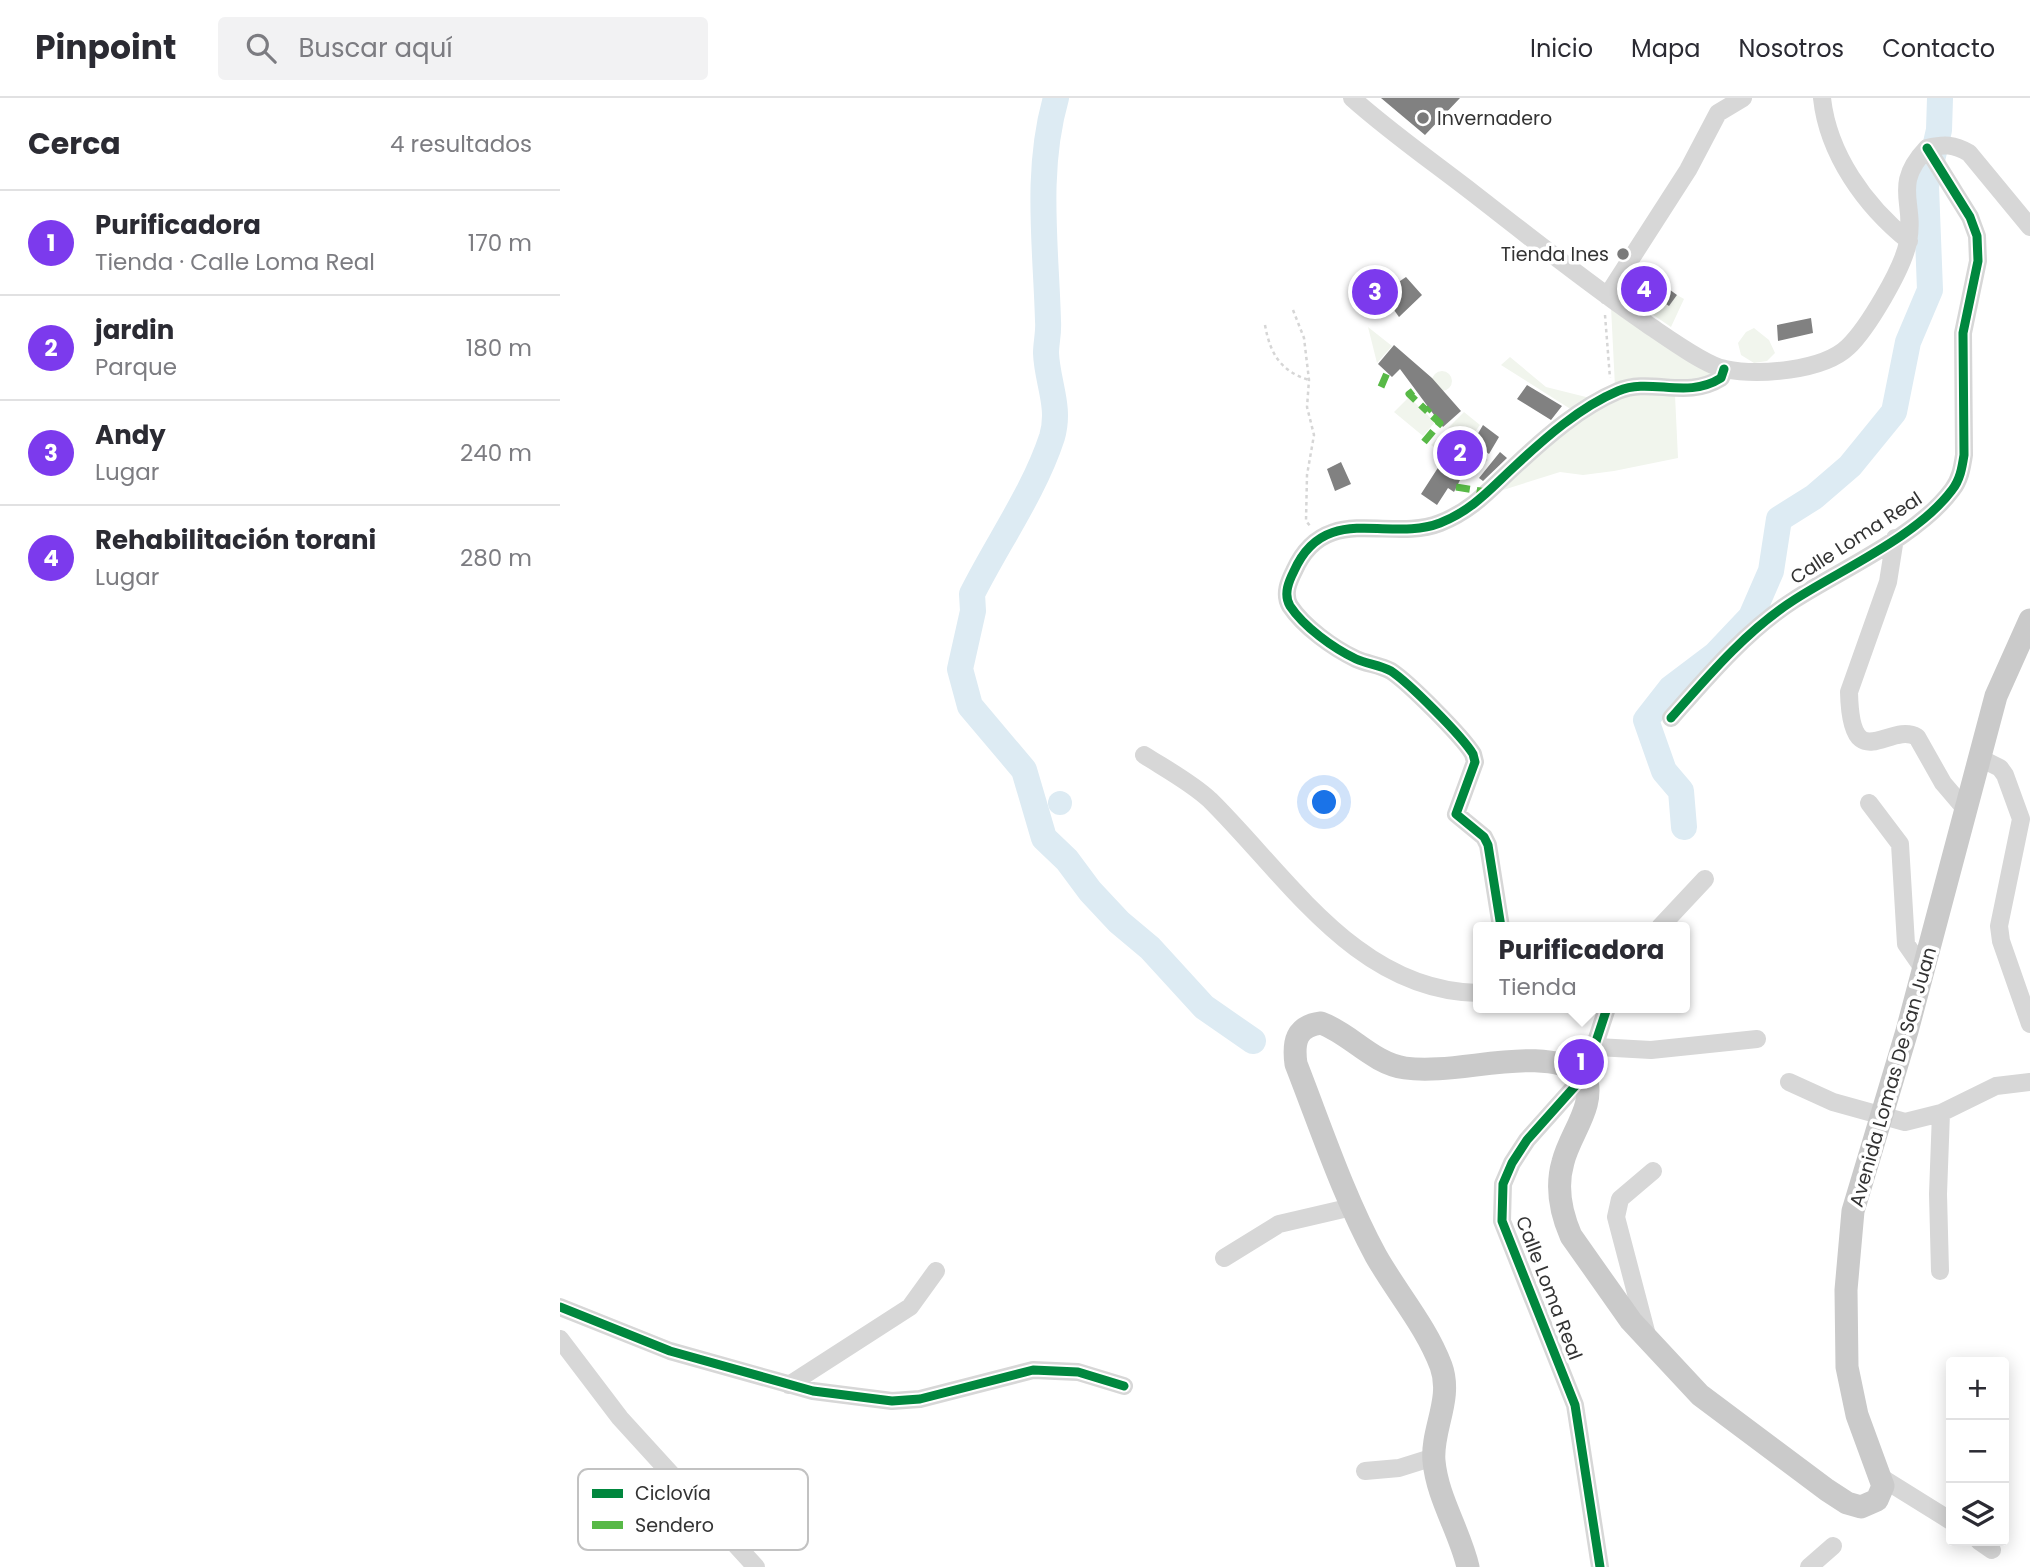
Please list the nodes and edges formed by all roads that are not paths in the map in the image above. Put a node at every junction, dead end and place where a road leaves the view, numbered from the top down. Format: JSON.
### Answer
{"nodes":[{"id":1,"x":1742,"y":98,"type":"edge"},
{"id":2,"x":1822,"y":98,"type":"edge"},
{"id":3,"x":1358,"y":103,"type":"edge"},
{"id":4,"x":1927,"y":148,"type":"junction"},
{"id":5,"x":2030,"y":227,"type":"edge"},
{"id":6,"x":1909,"y":241,"type":"junction"},
{"id":7,"x":1605,"y":295,"type":"junction"},
{"id":8,"x":1724,"y":369,"type":"junction"},
{"id":9,"x":1895,"y":538,"type":"junction"},
{"id":10,"x":2030,"y":620,"type":"edge"},
{"id":11,"x":1671,"y":718,"type":"dead end"},
{"id":12,"x":1144,"y":755,"type":"dead end"},
{"id":13,"x":1978,"y":757,"type":"junction"},
{"id":14,"x":1868,"y":803,"type":"dead end"},
{"id":15,"x":1966,"y":810,"type":"junction"},
{"id":16,"x":1705,"y":878,"type":"dead end"},
{"id":17,"x":1500,"y":922,"type":"edge"},
{"id":18,"x":1665,"y":922,"type":"edge"},
{"id":19,"x":1924,"y":970,"type":"junction"},
{"id":20,"x":1473,"y":993,"type":"edge"},
{"id":21,"x":1606,"y":1013,"type":"edge"},
{"id":22,"x":2030,"y":1024,"type":"edge"},
{"id":23,"x":1757,"y":1039,"type":"dead end"},
{"id":24,"x":1597,"y":1047,"type":"junction"},
{"id":25,"x":1585,"y":1076,"type":"junction"},
{"id":26,"x":1789,"y":1082,"type":"dead end"},
{"id":27,"x":2030,"y":1082,"type":"edge"},
{"id":28,"x":1941,"y":1114,"type":"junction"},
{"id":29,"x":1882,"y":1116,"type":"junction"},
{"id":30,"x":1653,"y":1171,"type":"dead end"},
{"id":31,"x":1352,"y":1207,"type":"junction"},
{"id":32,"x":1224,"y":1258,"type":"dead end"},
{"id":33,"x":936,"y":1271,"type":"dead end"},
{"id":34,"x":1940,"y":1271,"type":"dead end"},
{"id":35,"x":560,"y":1307,"type":"edge"},
{"id":36,"x":560,"y":1339,"type":"edge"},
{"id":37,"x":1648,"y":1342,"type":"junction"},
{"id":38,"x":789,"y":1385,"type":"junction"},
{"id":39,"x":1124,"y":1386,"type":"dead end"},
{"id":40,"x":1434,"y":1457,"type":"junction"},
{"id":41,"x":667,"y":1469,"type":"edge"},
{"id":42,"x":1365,"y":1471,"type":"dead end"},
{"id":43,"x":1882,"y":1478,"type":"junction"},
{"id":44,"x":1946,"y":1518,"type":"edge"},
{"id":45,"x":1833,"y":1546,"type":"dead end"},
{"id":46,"x":740,"y":1550,"type":"edge"},
{"id":47,"x":756,"y":1567,"type":"edge"},
{"id":48,"x":1468,"y":1567,"type":"edge"},
{"id":49,"x":1600,"y":1567,"type":"edge"},
{"id":50,"x":1809,"y":1567,"type":"edge"}],
"edges":[{"from":1,"to":7,"type":"street"},
{"from":2,"to":6,"type":"street"},
{"from":3,"to":7,"type":"street"},
{"from":4,"to":5,"type":"street"},
{"from":4,"to":6,"type":"street"},
{"from":4,"to":9,"type":"street","name":"Calle Loma Real"},
{"from":6,"to":8,"type":"street"},
{"from":7,"to":8,"type":"street"},
{"from":8,"to":17,"type":"street"},
{"from":9,"to":11,"type":"street","name":"Calle Loma Real"},
{"from":9,"to":15,"type":"street"},
{"from":10,"to":13,"type":"main road","name":"Avenida Lomas De San Juan"},
{"from":12,"to":20,"type":"street"},
{"from":13,"to":15,"type":"main road","name":"Avenida Lomas De San Juan"},
{"from":13,"to":22,"type":"street"},
{"from":14,"to":19,"type":"street"},
{"from":15,"to":19,"type":"main road","name":"Avenida Lomas De San Juan"},
{"from":16,"to":18,"type":"street"},
{"from":19,"to":29,"type":"main road","name":"Avenida Lomas De San Juan"},
{"from":21,"to":24,"type":"street","name":"Calle Loma Real"},
{"from":23,"to":24,"type":"street"},
{"from":24,"to":25,"type":"street","name":"Calle Loma Real"},
{"from":25,"to":31,"type":"main road"},
{"from":25,"to":37,"type":"main road"},
{"from":25,"to":49,"type":"street","name":"Calle Loma Real"},
{"from":26,"to":29,"type":"street"},
{"from":27,"to":28,"type":"street"},
{"from":28,"to":29,"type":"street"},
{"from":28,"to":34,"type":"street"},
{"from":29,"to":43,"type":"main road","name":"Avenida Lomas De San Juan"},
{"from":30,"to":37,"type":"street"},
{"from":31,"to":32,"type":"street"},
{"from":31,"to":40,"type":"main road"},
{"from":33,"to":38,"type":"street"},
{"from":35,"to":38,"type":"street"},
{"from":36,"to":41,"type":"street"},
{"from":37,"to":43,"type":"main road"},
{"from":38,"to":39,"type":"street"},
{"from":40,"to":42,"type":"street"},
{"from":40,"to":48,"type":"main road"},
{"from":43,"to":44,"type":"street"},
{"from":45,"to":50,"type":"street"},
{"from":46,"to":47,"type":"street"}]}
